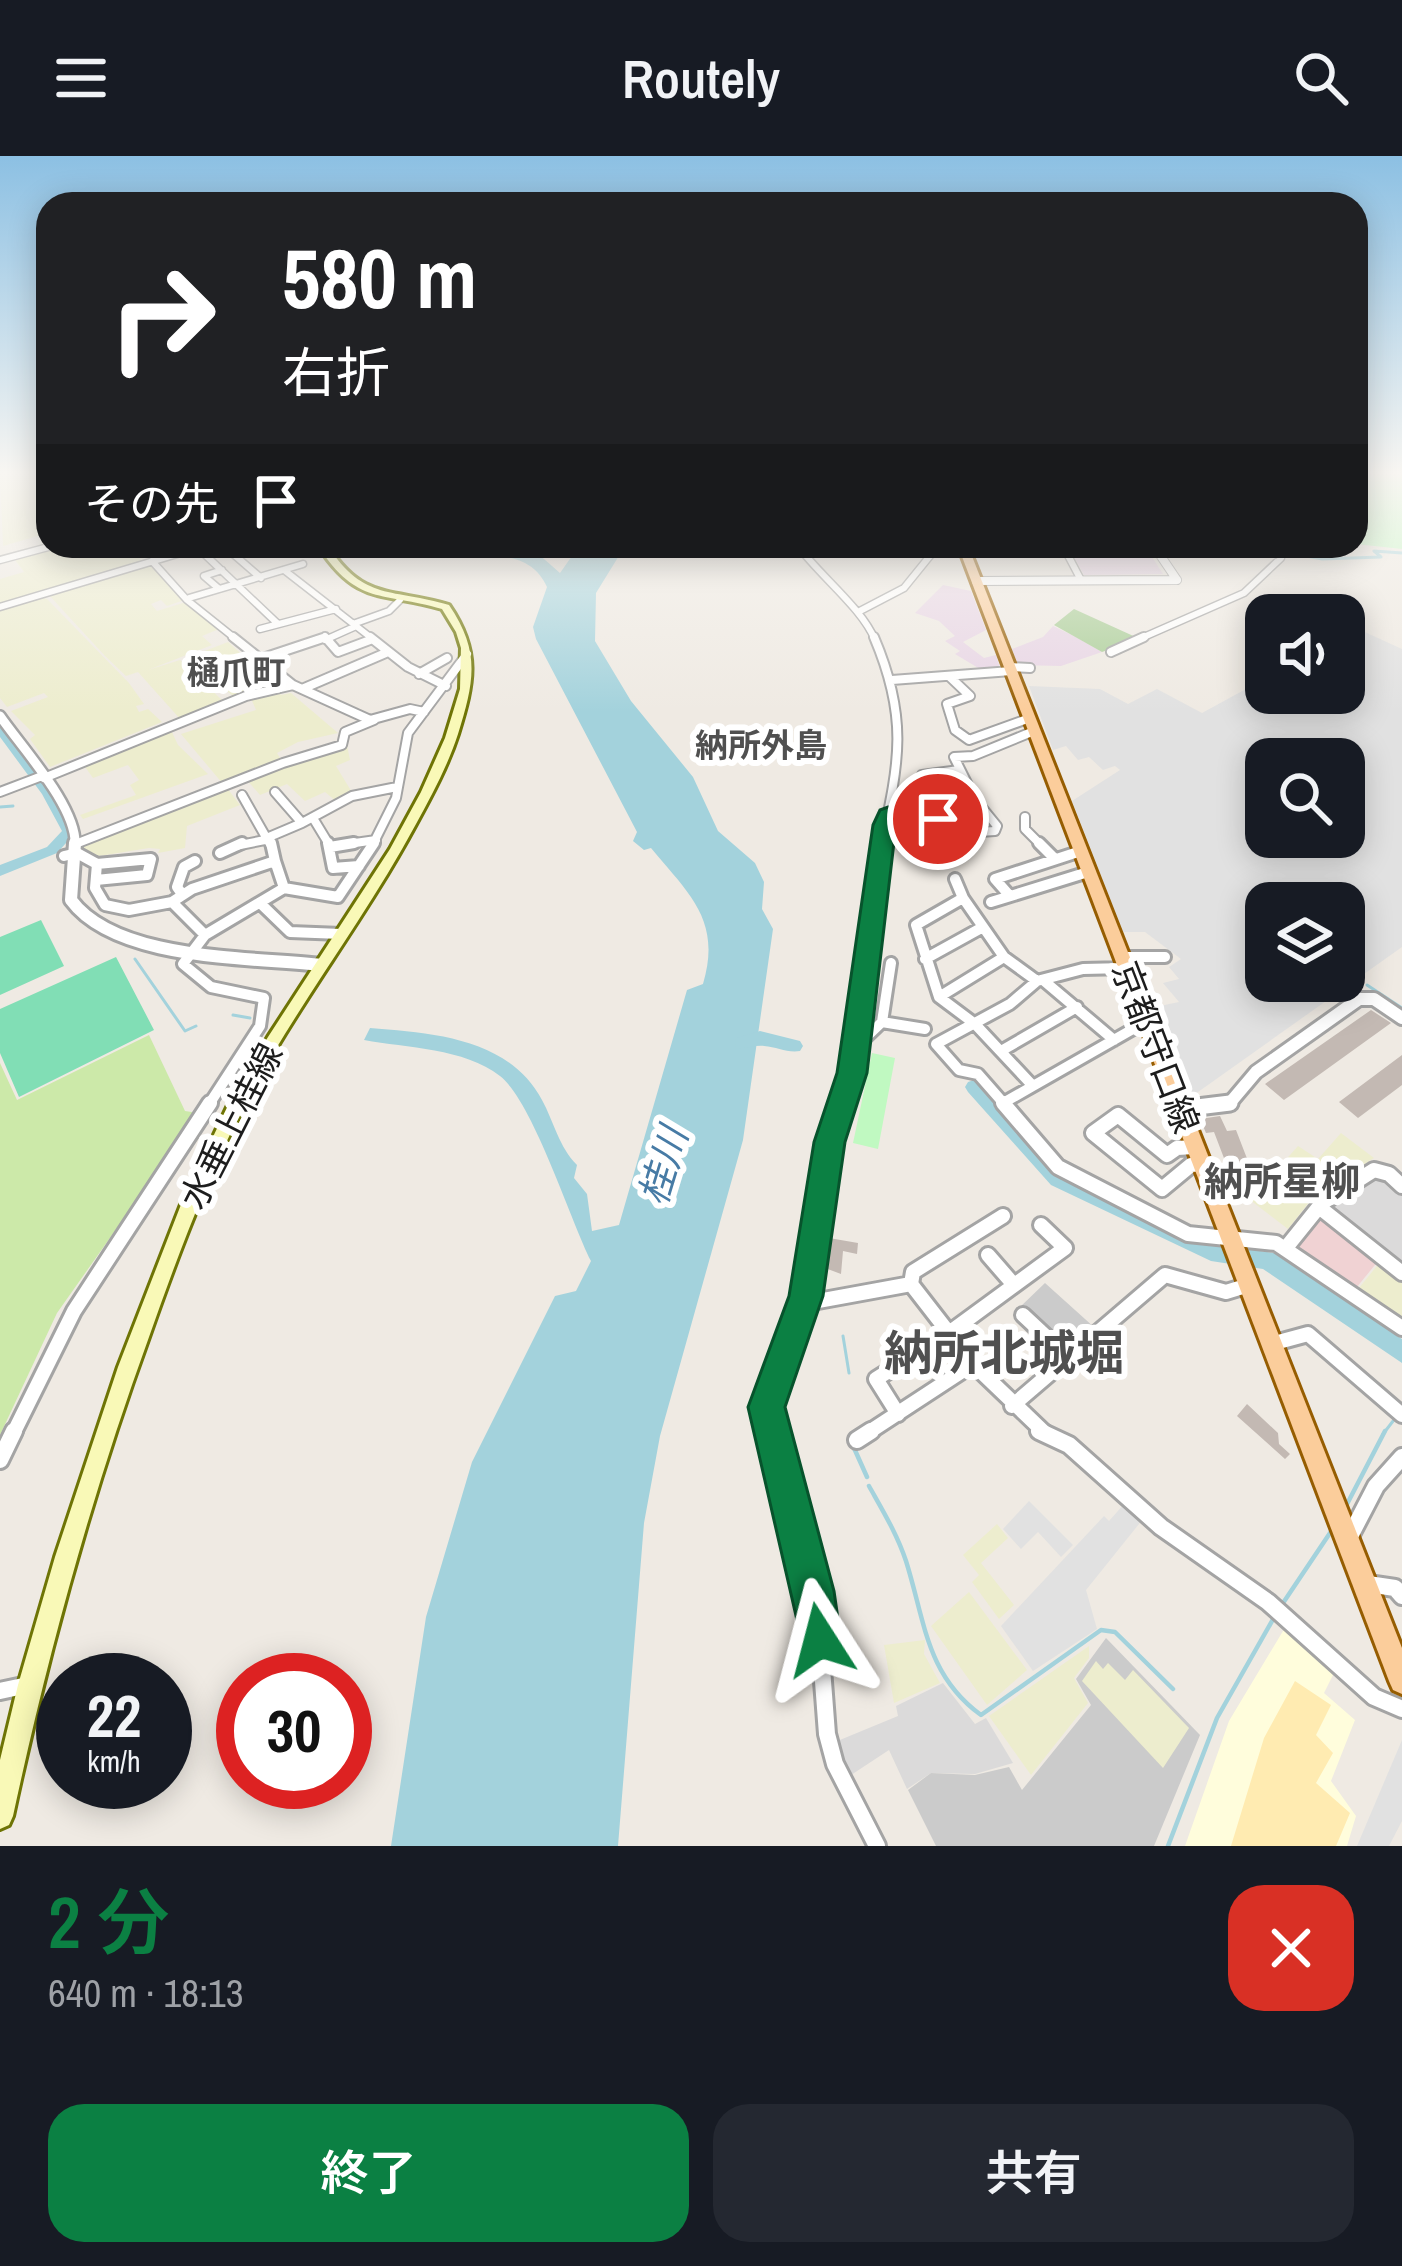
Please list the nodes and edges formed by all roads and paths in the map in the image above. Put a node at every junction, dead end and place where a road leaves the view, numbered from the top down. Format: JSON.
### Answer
{"nodes":[{"id":1,"x":167,"y":558,"type":"edge"},
{"id":2,"x":185,"y":558,"type":"edge"},
{"id":3,"x":211,"y":558,"type":"edge"},
{"id":4,"x":238,"y":558,"type":"edge"},
{"id":5,"x":331,"y":558,"type":"edge"},
{"id":6,"x":807,"y":558,"type":"edge"},
{"id":7,"x":930,"y":558,"type":"edge"},
{"id":8,"x":967,"y":558,"type":"edge"},
{"id":9,"x":1070,"y":558,"type":"edge"},
{"id":10,"x":1162,"y":558,"type":"edge"},
{"id":11,"x":1280,"y":558,"type":"edge"},
{"id":12,"x":152,"y":561,"type":"junction"},
{"id":13,"x":303,"y":564,"type":"dead end"},
{"id":14,"x":195,"y":567,"type":"dead end"},
{"id":15,"x":222,"y":570,"type":"junction"},
{"id":16,"x":284,"y":570,"type":"junction"},
{"id":17,"x":261,"y":578,"type":"junction"},
{"id":18,"x":1082,"y":580,"type":"junction"},
{"id":19,"x":976,"y":581,"type":"junction"},
{"id":20,"x":235,"y":584,"type":"junction"},
{"id":21,"x":218,"y":588,"type":"junction"},
{"id":22,"x":189,"y":598,"type":"junction"},
{"id":23,"x":400,"y":600,"type":"junction"},
{"id":24,"x":0,"y":608,"type":"edge"},
{"id":25,"x":336,"y":609,"type":"junction"},
{"id":26,"x":858,"y":612,"type":"junction"},
{"id":27,"x":278,"y":624,"type":"junction"},
{"id":28,"x":354,"y":626,"type":"junction"},
{"id":29,"x":260,"y":629,"type":"dead end"},
{"id":30,"x":322,"y":638,"type":"junction"},
{"id":31,"x":370,"y":640,"type":"junction"},
{"id":32,"x":388,"y":652,"type":"junction"},
{"id":33,"x":1111,"y":652,"type":"dead end"},
{"id":34,"x":457,"y":656,"type":"junction"},
{"id":35,"x":263,"y":658,"type":"junction"},
{"id":36,"x":1030,"y":668,"type":"dead end"},
{"id":37,"x":1011,"y":669,"type":"junction"},
{"id":38,"x":419,"y":674,"type":"junction"},
{"id":39,"x":950,"y":677,"type":"junction"},
{"id":40,"x":892,"y":680,"type":"junction"},
{"id":41,"x":446,"y":686,"type":"junction"},
{"id":42,"x":297,"y":687,"type":"junction"},
{"id":43,"x":424,"y":712,"type":"junction"},
{"id":44,"x":0,"y":716,"type":"edge"},
{"id":45,"x":374,"y":720,"type":"junction"},
{"id":46,"x":1032,"y":724,"type":"junction"},
{"id":47,"x":959,"y":770,"type":"junction"},
{"id":48,"x":43,"y":777,"type":"junction"},
{"id":49,"x":228,"y":786,"type":"junction"},
{"id":50,"x":397,"y":788,"type":"junction"},
{"id":51,"x":0,"y":792,"type":"edge"},
{"id":52,"x":275,"y":792,"type":"dead end"},
{"id":53,"x":242,"y":795,"type":"dead end"},
{"id":54,"x":975,"y":799,"type":"junction"},
{"id":55,"x":888,"y":815,"type":"junction"},
{"id":56,"x":257,"y":817,"type":"junction"},
{"id":57,"x":1025,"y":817,"type":"dead end"},
{"id":58,"x":308,"y":820,"type":"junction"},
{"id":59,"x":269,"y":838,"type":"junction"},
{"id":60,"x":376,"y":840,"type":"junction"},
{"id":61,"x":330,"y":847,"type":"junction"},
{"id":62,"x":73,"y":850,"type":"junction"},
{"id":63,"x":1081,"y":850,"type":"junction"},
{"id":64,"x":220,"y":853,"type":"dead end"},
{"id":65,"x":1055,"y":859,"type":"junction"},
{"id":66,"x":195,"y":861,"type":"dead end"},
{"id":67,"x":275,"y":861,"type":"junction"},
{"id":68,"x":97,"y":864,"type":"junction"},
{"id":69,"x":358,"y":866,"type":"junction"},
{"id":70,"x":1088,"y":872,"type":"junction"},
{"id":71,"x":955,"y":879,"type":"dead end"},
{"id":72,"x":96,"y":880,"type":"junction"},
{"id":73,"x":284,"y":888,"type":"junction"},
{"id":74,"x":182,"y":894,"type":"junction"},
{"id":75,"x":1010,"y":896,"type":"junction"},
{"id":76,"x":963,"y":898,"type":"junction"},
{"id":77,"x":172,"y":902,"type":"junction"},
{"id":78,"x":991,"y":902,"type":"dead end"},
{"id":79,"x":260,"y":903,"type":"junction"},
{"id":80,"x":983,"y":927,"type":"junction"},
{"id":81,"x":341,"y":934,"type":"junction"},
{"id":82,"x":205,"y":935,"type":"junction"},
{"id":83,"x":191,"y":952,"type":"junction"},
{"id":84,"x":1004,"y":957,"type":"junction"},
{"id":85,"x":1165,"y":957,"type":"dead end"},
{"id":86,"x":925,"y":959,"type":"junction"},
{"id":87,"x":891,"y":963,"type":"dead end"},
{"id":88,"x":1124,"y":963,"type":"junction"},
{"id":89,"x":321,"y":965,"type":"junction"},
{"id":90,"x":1040,"y":980,"type":"junction"},
{"id":91,"x":939,"y":997,"type":"junction"},
{"id":92,"x":1077,"y":1007,"type":"junction"},
{"id":93,"x":1402,"y":1018,"type":"edge"},
{"id":94,"x":1147,"y":1021,"type":"junction"},
{"id":95,"x":883,"y":1022,"type":"junction"},
{"id":96,"x":975,"y":1024,"type":"junction"},
{"id":97,"x":925,"y":1029,"type":"dead end"},
{"id":98,"x":1114,"y":1040,"type":"junction"},
{"id":99,"x":856,"y":1047,"type":"junction"},
{"id":100,"x":1001,"y":1051,"type":"junction"},
{"id":101,"x":1033,"y":1086,"type":"junction"},
{"id":102,"x":1003,"y":1102,"type":"junction"},
{"id":103,"x":1181,"y":1109,"type":"junction"},
{"id":104,"x":1149,"y":1140,"type":"junction"},
{"id":105,"x":1194,"y":1147,"type":"junction"},
{"id":106,"x":1127,"y":1160,"type":"junction"},
{"id":107,"x":1202,"y":1164,"type":"junction"},
{"id":108,"x":1402,"y":1186,"type":"edge"},
{"id":109,"x":1318,"y":1207,"type":"junction"},
{"id":110,"x":1003,"y":1216,"type":"dead end"},
{"id":111,"x":1041,"y":1225,"type":"dead end"},
{"id":112,"x":1232,"y":1241,"type":"junction"},
{"id":113,"x":1285,"y":1249,"type":"junction"},
{"id":114,"x":988,"y":1255,"type":"dead end"},
{"id":115,"x":1402,"y":1273,"type":"edge"},
{"id":116,"x":1247,"y":1279,"type":"junction"},
{"id":117,"x":911,"y":1284,"type":"junction"},
{"id":118,"x":1014,"y":1285,"type":"junction"},
{"id":119,"x":806,"y":1296,"type":"junction"},
{"id":120,"x":1023,"y":1315,"type":"dead end"},
{"id":121,"x":1402,"y":1328,"type":"edge"},
{"id":122,"x":950,"y":1333,"type":"junction"},
{"id":123,"x":1271,"y":1344,"type":"junction"},
{"id":124,"x":1068,"y":1358,"type":"junction"},
{"id":125,"x":973,"y":1364,"type":"junction"},
{"id":126,"x":1012,"y":1406,"type":"junction"},
{"id":127,"x":1397,"y":1410,"type":"edge"},
{"id":128,"x":898,"y":1414,"type":"junction"},
{"id":129,"x":857,"y":1440,"type":"dead end"},
{"id":130,"x":1402,"y":1457,"type":"edge"},
{"id":131,"x":0,"y":1460,"type":"edge"},
{"id":132,"x":1342,"y":1527,"type":"junction"},
{"id":133,"x":1365,"y":1583,"type":"junction"},
{"id":134,"x":1402,"y":1596,"type":"edge"},
{"id":135,"x":1402,"y":1682,"type":"edge"},
{"id":136,"x":28,"y":1685,"type":"junction"},
{"id":137,"x":0,"y":1691,"type":"edge"},
{"id":138,"x":1402,"y":1709,"type":"edge"},
{"id":139,"x":0,"y":1816,"type":"edge"},
{"id":140,"x":877,"y":1846,"type":"edge"}],
"edges":[{"from":1,"to":12,"type":"street"},
{"from":2,"to":14,"type":"street"},
{"from":3,"to":15,"type":"street"},
{"from":4,"to":17,"type":"street"},
{"from":5,"to":23,"type":"main road"},
{"from":6,"to":26,"type":"street"},
{"from":7,"to":26,"type":"street"},
{"from":8,"to":19,"type":"main road","name":"京都守口線"},
{"from":9,"to":18,"type":"street"},
{"from":10,"to":18,"type":"street"},
{"from":11,"to":33,"type":"street"},
{"from":12,"to":22,"type":"street"},
{"from":12,"to":24,"type":"street"},
{"from":13,"to":16,"type":"street"},
{"from":15,"to":20,"type":"street"},
{"from":15,"to":21,"type":"street"},
{"from":16,"to":17,"type":"street"},
{"from":16,"to":25,"type":"street"},
{"from":17,"to":20,"type":"street"},
{"from":18,"to":19,"type":"street"},
{"from":19,"to":37,"type":"main road","name":"京都守口線"},
{"from":20,"to":21,"type":"street"},
{"from":20,"to":27,"type":"street"},
{"from":21,"to":22,"type":"street"},
{"from":22,"to":35,"type":"street"},
{"from":23,"to":28,"type":"street"},
{"from":23,"to":34,"type":"main road"},
{"from":25,"to":27,"type":"street"},
{"from":25,"to":28,"type":"street"},
{"from":26,"to":40,"type":"street"},
{"from":27,"to":29,"type":"street"},
{"from":28,"to":30,"type":"street"},
{"from":28,"to":31,"type":"street"},
{"from":30,"to":31,"type":"street"},
{"from":30,"to":35,"type":"street"},
{"from":31,"to":32,"type":"street"},
{"from":32,"to":38,"type":"street"},
{"from":32,"to":42,"type":"street"},
{"from":34,"to":38,"type":"street"},
{"from":34,"to":41,"type":"street"},
{"from":34,"to":81,"type":"main road","name":"水垂上桂線"},
{"from":35,"to":42,"type":"street"},
{"from":36,"to":37,"type":"street"},
{"from":37,"to":39,"type":"street"},
{"from":37,"to":46,"type":"main road","name":"京都守口線"},
{"from":38,"to":41,"type":"street"},
{"from":39,"to":40,"type":"street"},
{"from":39,"to":46,"type":"street"},
{"from":40,"to":55,"type":"street"},
{"from":41,"to":43,"type":"street"},
{"from":42,"to":45,"type":"street"},
{"from":42,"to":48,"type":"street"},
{"from":43,"to":45,"type":"street"},
{"from":43,"to":50,"type":"street"},
{"from":44,"to":48,"type":"street"},
{"from":45,"to":49,"type":"street"},
{"from":46,"to":47,"type":"street"},
{"from":46,"to":63,"type":"main road","name":"京都守口線"},
{"from":47,"to":54,"type":"street"},
{"from":47,"to":54,"type":"street"},
{"from":48,"to":51,"type":"street"},
{"from":48,"to":62,"type":"street"},
{"from":49,"to":56,"type":"street"},
{"from":49,"to":62,"type":"street"},
{"from":50,"to":58,"type":"street"},
{"from":50,"to":60,"type":"street"},
{"from":52,"to":58,"type":"street"},
{"from":53,"to":56,"type":"street"},
{"from":54,"to":55,"type":"street"},
{"from":55,"to":99,"type":"street"},
{"from":56,"to":59,"type":"street"},
{"from":57,"to":65,"type":"street"},
{"from":58,"to":59,"type":"street"},
{"from":58,"to":61,"type":"street"},
{"from":59,"to":64,"type":"street"},
{"from":59,"to":67,"type":"street"},
{"from":60,"to":61,"type":"street"},
{"from":60,"to":69,"type":"street"},
{"from":61,"to":69,"type":"street"},
{"from":62,"to":68,"type":"street"},
{"from":62,"to":83,"type":"street"},
{"from":63,"to":65,"type":"street"},
{"from":63,"to":70,"type":"main road","name":"京都守口線"},
{"from":65,"to":75,"type":"street"},
{"from":66,"to":74,"type":"street"},
{"from":67,"to":73,"type":"street"},
{"from":67,"to":74,"type":"street"},
{"from":68,"to":72,"type":"street"},
{"from":68,"to":72,"type":"street"},
{"from":69,"to":73,"type":"street"},
{"from":70,"to":75,"type":"street"},
{"from":70,"to":88,"type":"main road","name":"京都守口線"},
{"from":71,"to":76,"type":"street"},
{"from":72,"to":77,"type":"street"},
{"from":73,"to":79,"type":"street"},
{"from":74,"to":77,"type":"street"},
{"from":75,"to":78,"type":"street"},
{"from":76,"to":80,"type":"street"},
{"from":76,"to":86,"type":"street"},
{"from":77,"to":82,"type":"street"},
{"from":79,"to":81,"type":"street"},
{"from":79,"to":82,"type":"street"},
{"from":80,"to":84,"type":"street"},
{"from":80,"to":86,"type":"street"},
{"from":81,"to":89,"type":"main road","name":"水垂上桂線"},
{"from":82,"to":83,"type":"street"},
{"from":83,"to":89,"type":"street"},
{"from":83,"to":131,"type":"street"},
{"from":84,"to":90,"type":"street"},
{"from":84,"to":91,"type":"street"},
{"from":85,"to":88,"type":"street"},
{"from":86,"to":91,"type":"street"},
{"from":87,"to":95,"type":"street"},
{"from":88,"to":90,"type":"street"},
{"from":88,"to":94,"type":"main road","name":"京都守口線"},
{"from":89,"to":136,"type":"main road","name":"水垂上桂線"},
{"from":90,"to":92,"type":"street"},
{"from":90,"to":96,"type":"street"},
{"from":91,"to":96,"type":"street"},
{"from":92,"to":98,"type":"street"},
{"from":92,"to":100,"type":"street"},
{"from":93,"to":103,"type":"street"},
{"from":94,"to":98,"type":"street"},
{"from":94,"to":103,"type":"main road","name":"京都守口線"},
{"from":95,"to":97,"type":"street"},
{"from":95,"to":99,"type":"street"},
{"from":96,"to":100,"type":"street"},
{"from":96,"to":102,"type":"street"},
{"from":98,"to":101,"type":"street"},
{"from":99,"to":119,"type":"street"},
{"from":100,"to":101,"type":"street"},
{"from":101,"to":102,"type":"street"},
{"from":102,"to":112,"type":"street"},
{"from":103,"to":105,"type":"main road","name":"京都守口線"},
{"from":104,"to":105,"type":"street"},
{"from":104,"to":106,"type":"street"},
{"from":104,"to":106,"type":"street"},
{"from":105,"to":107,"type":"main road","name":"京都守口線"},
{"from":106,"to":107,"type":"street"},
{"from":107,"to":112,"type":"main road","name":"京都守口線"},
{"from":108,"to":109,"type":"street"},
{"from":109,"to":113,"type":"street"},
{"from":109,"to":115,"type":"street"},
{"from":110,"to":117,"type":"street"},
{"from":111,"to":118,"type":"street"},
{"from":112,"to":113,"type":"street"},
{"from":112,"to":116,"type":"main road","name":"京都守口線"},
{"from":113,"to":121,"type":"street"},
{"from":114,"to":118,"type":"street"},
{"from":116,"to":123,"type":"main road","name":"京都守口線"},
{"from":116,"to":124,"type":"street"},
{"from":117,"to":119,"type":"street"},
{"from":117,"to":122,"type":"street"},
{"from":118,"to":122,"type":"street"},
{"from":119,"to":140,"type":"street"},
{"from":120,"to":124,"type":"street"},
{"from":122,"to":125,"type":"street"},
{"from":122,"to":128,"type":"street"},
{"from":123,"to":127,"type":"street"},
{"from":123,"to":132,"type":"main road","name":"京都守口線"},
{"from":124,"to":126,"type":"street"},
{"from":125,"to":126,"type":"street"},
{"from":125,"to":128,"type":"street"},
{"from":126,"to":138,"type":"street"},
{"from":128,"to":129,"type":"street"},
{"from":130,"to":132,"type":"street"},
{"from":132,"to":133,"type":"main road","name":"京都守口線"},
{"from":133,"to":134,"type":"street"},
{"from":133,"to":135,"type":"main road","name":"京都守口線"},
{"from":136,"to":137,"type":"street"},
{"from":136,"to":139,"type":"main road","name":"水垂上桂線"}]}
